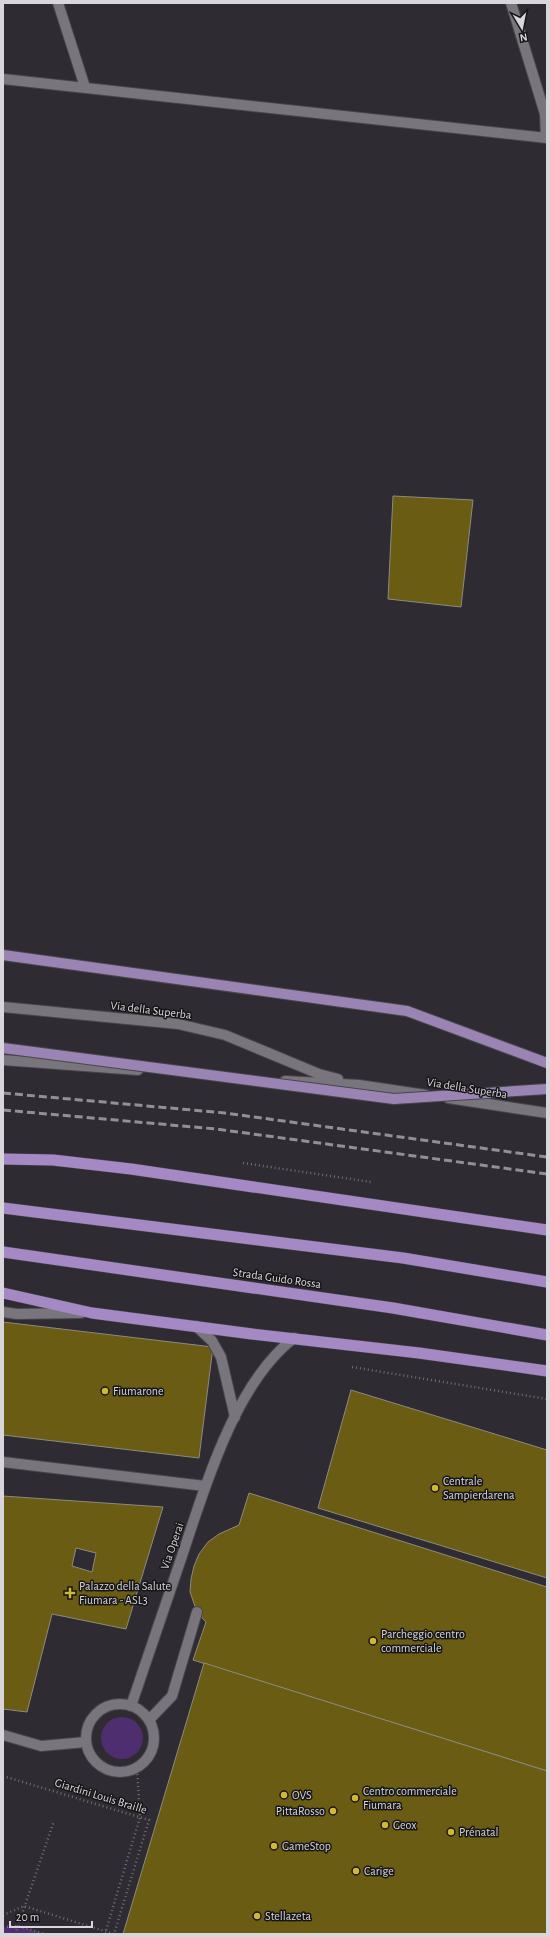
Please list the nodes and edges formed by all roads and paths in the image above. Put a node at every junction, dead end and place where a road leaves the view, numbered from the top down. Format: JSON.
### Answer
{"nodes":[{"id":1,"x":58,"y":3,"type":"edge"},
{"id":2,"x":511,"y":3,"type":"edge"},
{"id":3,"x":3,"y":79,"type":"edge"},
{"id":4,"x":85,"y":87,"type":"junction"},
{"id":5,"x":546,"y":138,"type":"edge"},
{"id":6,"x":3,"y":955,"type":"edge"},
{"id":7,"x":3,"y":1007,"type":"edge"},
{"id":8,"x":3,"y":1048,"type":"edge"},
{"id":9,"x":3,"y":1060,"type":"edge"},
{"id":10,"x":547,"y":1064,"type":"edge"},
{"id":11,"x":359,"y":1084,"type":"junction"},
{"id":12,"x":547,"y":1089,"type":"edge"},
{"id":13,"x":547,"y":1113,"type":"edge"},
{"id":14,"x":3,"y":1159,"type":"edge"},
{"id":15,"x":3,"y":1208,"type":"edge"},
{"id":16,"x":547,"y":1230,"type":"edge"},
{"id":17,"x":3,"y":1252,"type":"edge"},
{"id":18,"x":547,"y":1282,"type":"edge"},
{"id":19,"x":3,"y":1293,"type":"edge"},
{"id":20,"x":3,"y":1312,"type":"edge"},
{"id":21,"x":92,"y":1313,"type":"junction"},
{"id":22,"x":196,"y":1326,"type":"junction"},
{"id":23,"x":547,"y":1335,"type":"edge"},
{"id":24,"x":294,"y":1338,"type":"junction"},
{"id":25,"x":349,"y":1367,"type":"dead end"},
{"id":26,"x":547,"y":1371,"type":"edge"},
{"id":27,"x":547,"y":1399,"type":"edge"},
{"id":28,"x":235,"y":1417,"type":"junction"},
{"id":29,"x":3,"y":1462,"type":"edge"},
{"id":30,"x":205,"y":1486,"type":"junction"},
{"id":31,"x":197,"y":1612,"type":"dead end"},
{"id":32,"x":132,"y":1706,"type":"junction"},
{"id":33,"x":149,"y":1720,"type":"junction"},
{"id":34,"x":3,"y":1735,"type":"edge"},
{"id":35,"x":86,"y":1742,"type":"junction"},
{"id":36,"x":137,"y":1768,"type":"junction"},
{"id":37,"x":3,"y":1776,"type":"edge"},
{"id":38,"x":140,"y":1817,"type":"junction"},
{"id":39,"x":54,"y":1821,"type":"dead end"},
{"id":40,"x":24,"y":1906,"type":"junction"},
{"id":41,"x":3,"y":1915,"type":"edge"},
{"id":42,"x":18,"y":1926,"type":"junction"},
{"id":43,"x":3,"y":1927,"type":"edge"},
{"id":44,"x":105,"y":1933,"type":"edge"},
{"id":45,"x":15,"y":1934,"type":"edge"},
{"id":46,"x":45,"y":1934,"type":"edge"},
{"id":47,"x":114,"y":1934,"type":"edge"}],
"edges":[{"from":1,"to":4,"type":"street"},
{"from":2,"to":5,"type":"street"},
{"from":3,"to":4,"type":"street"},
{"from":4,"to":5,"type":"street"},
{"from":6,"to":10,"type":"main road"},
{"from":7,"to":11,"type":"street","name":"Via della Superba"},
{"from":8,"to":12,"type":"main road","bridge":true},
{"from":9,"to":11,"type":"street","name":"Via della Superba"},
{"from":11,"to":13,"type":"street","name":"Via della Superba"},
{"from":14,"to":16,"type":"highway"},
{"from":15,"to":18,"type":"highway"},
{"from":17,"to":23,"type":"highway","name":"Strada Guido Rossa"},
{"from":19,"to":21,"type":"highway"},
{"from":20,"to":21,"type":"street"},
{"from":21,"to":22,"type":"highway"},
{"from":22,"to":24,"type":"highway"},
{"from":22,"to":28,"type":"street"},
{"from":24,"to":26,"type":"highway"},
{"from":24,"to":28,"type":"street","name":"Via Operai"},
{"from":25,"to":27,"type":"path"},
{"from":28,"to":30,"type":"street","name":"Via Operai"},
{"from":29,"to":30,"type":"street"},
{"from":30,"to":32,"type":"street","name":"Via Operai"},
{"from":31,"to":33,"type":"street"},
{"from":32,"to":33,"type":"street"},
{"from":32,"to":35,"type":"street"},
{"from":33,"to":36,"type":"street"},
{"from":34,"to":35,"type":"street"},
{"from":35,"to":36,"type":"street"},
{"from":36,"to":38,"type":"path"},
{"from":37,"to":38,"type":"path","name":"Giardini Louis Braille"},
{"from":38,"to":44,"type":"path"},
{"from":38,"to":47,"type":"path","name":"Giardini Louis Braille"},
{"from":39,"to":40,"type":"path"},
{"from":40,"to":41,"type":"path"},
{"from":40,"to":42,"type":"path"},
{"from":40,"to":44,"type":"path"},
{"from":42,"to":43,"type":"path"},
{"from":42,"to":45,"type":"path"},
{"from":42,"to":46,"type":"path"},
{"from":44,"to":47,"type":"path"}]}
